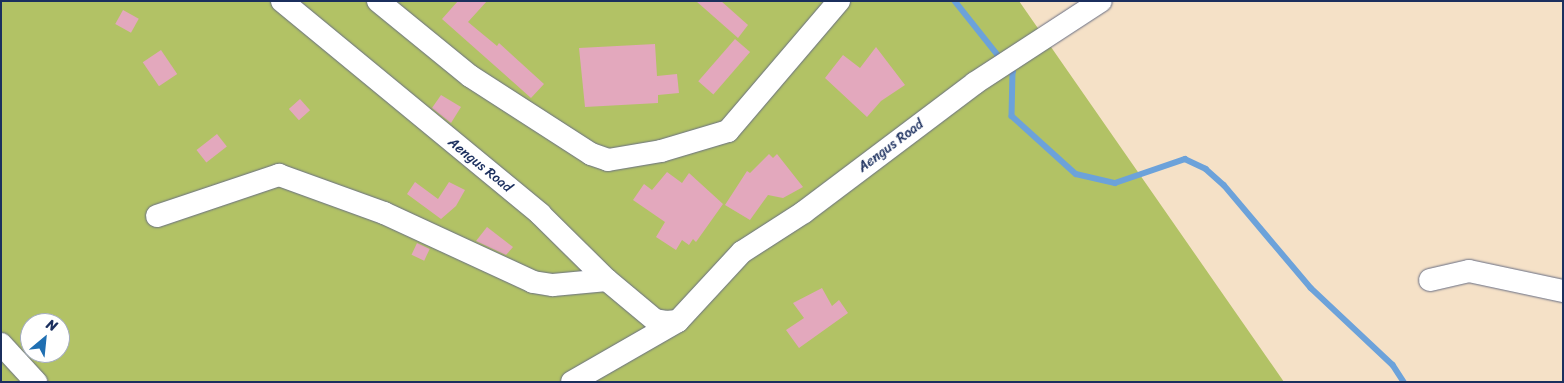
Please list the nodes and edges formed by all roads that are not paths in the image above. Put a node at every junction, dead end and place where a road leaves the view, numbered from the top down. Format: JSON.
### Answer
{"nodes":[{"id":1,"x":282,"y":1,"type":"edge"},
{"id":2,"x":378,"y":1,"type":"edge"},
{"id":3,"x":840,"y":1,"type":"edge"},
{"id":4,"x":1101,"y":1,"type":"edge"},
{"id":5,"x":157,"y":216,"type":"dead end"},
{"id":6,"x":607,"y":280,"type":"junction"},
{"id":7,"x":1430,"y":280,"type":"dead end"},
{"id":8,"x":1563,"y":291,"type":"edge"},
{"id":9,"x":678,"y":321,"type":"junction"},
{"id":10,"x":1,"y":344,"type":"edge"},
{"id":11,"x":36,"y":382,"type":"edge"},
{"id":12,"x":572,"y":382,"type":"edge"}],
"edges":[{"from":1,"to":6,"type":"street","name":"Aengus Road"},
{"from":2,"to":3,"type":"street"},
{"from":4,"to":9,"type":"street","name":"Aengus Road"},
{"from":5,"to":6,"type":"street"},
{"from":6,"to":9,"type":"street","name":"Aengus Road"},
{"from":7,"to":8,"type":"street"},
{"from":9,"to":12,"type":"street","name":"Aengus Road"},
{"from":10,"to":11,"type":"street"}]}
